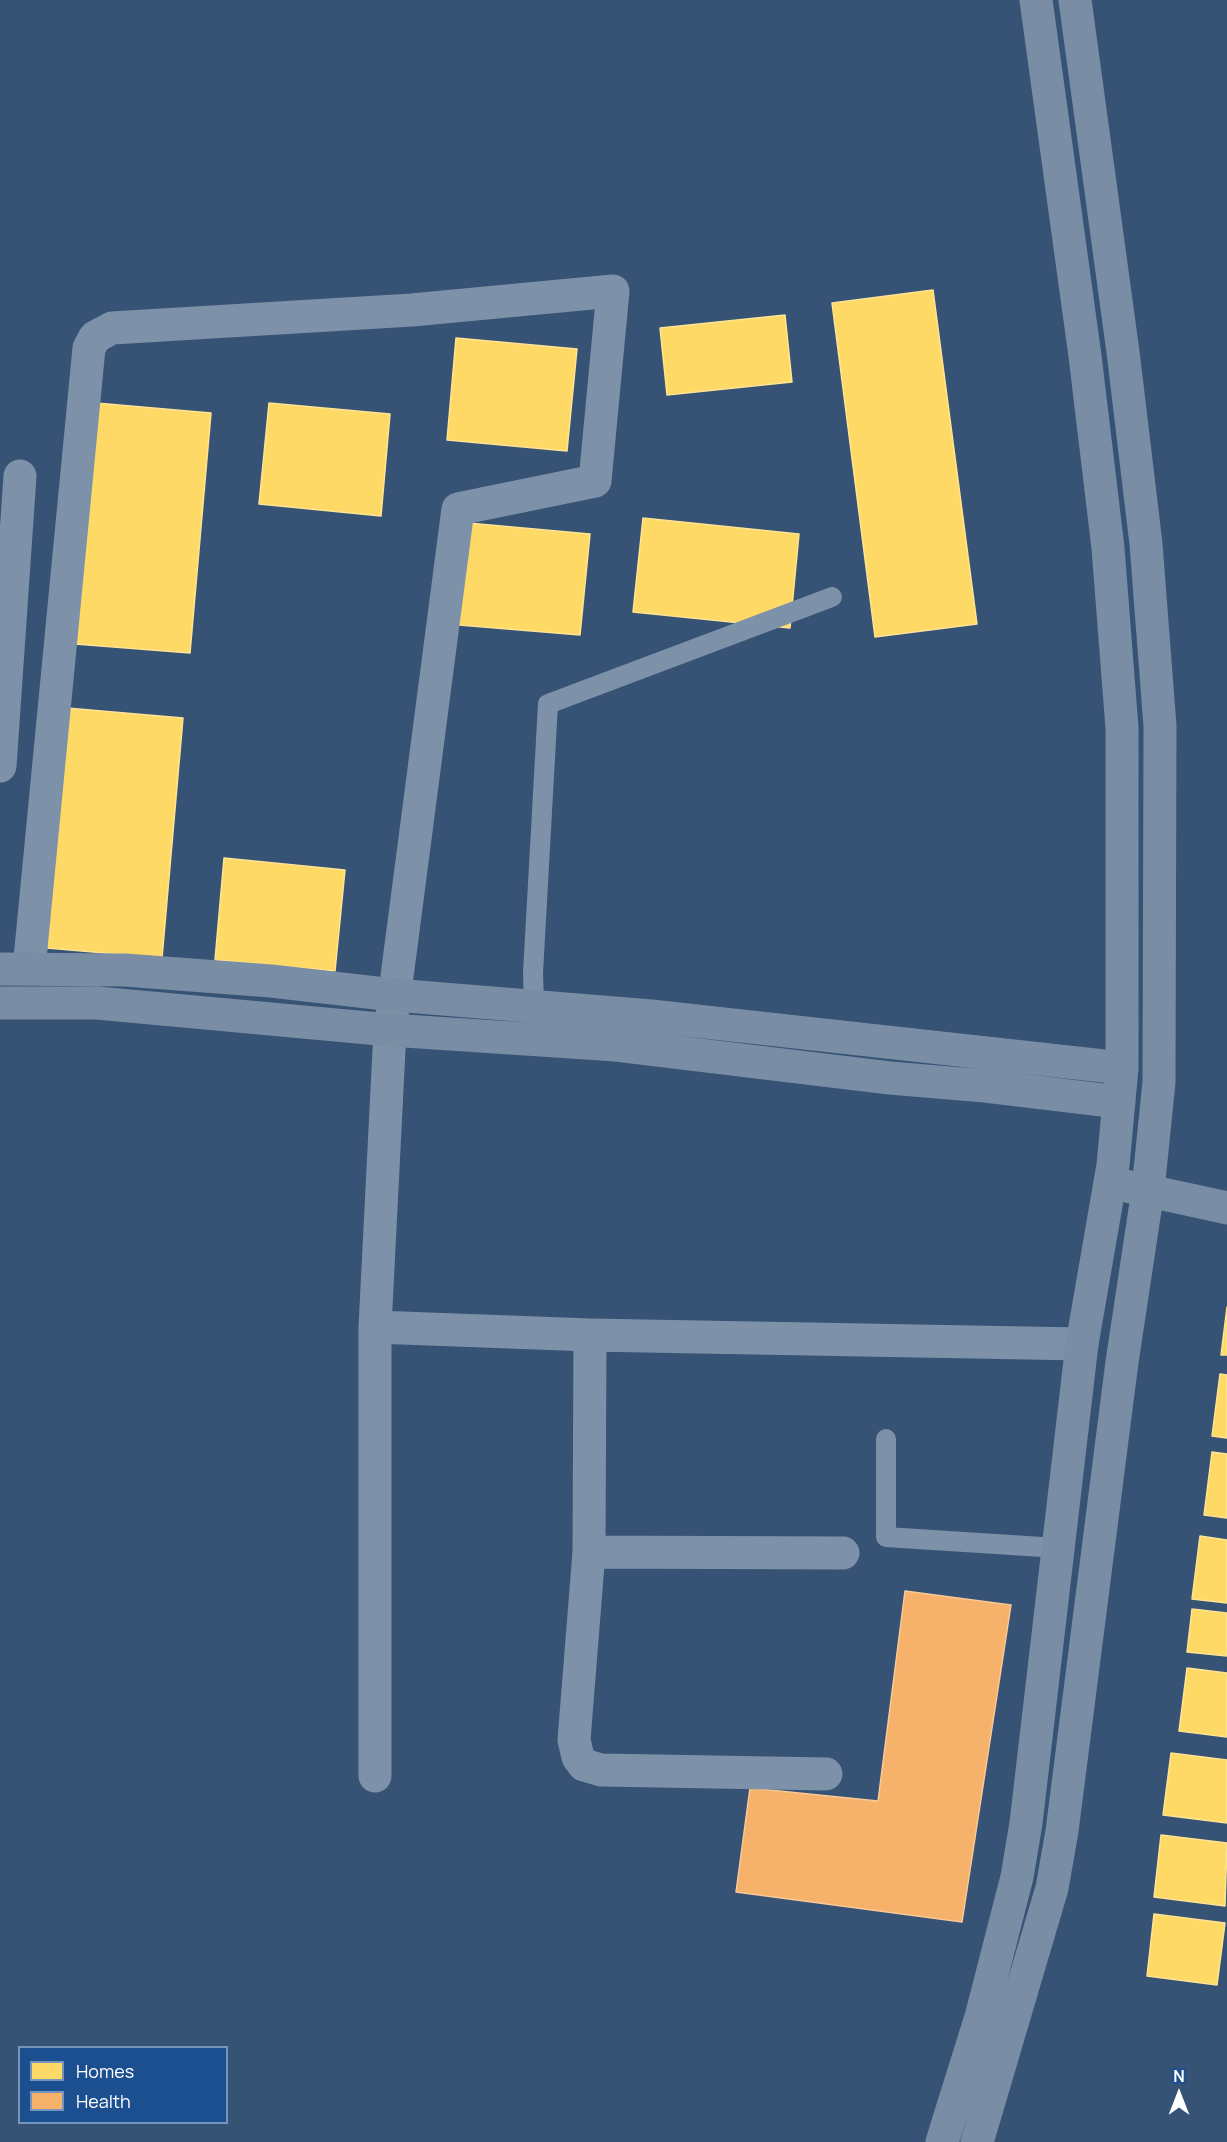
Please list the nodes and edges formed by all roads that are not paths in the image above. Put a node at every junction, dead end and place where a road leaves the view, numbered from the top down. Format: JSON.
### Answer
{"nodes":[{"id":1,"x":1036,"y":0,"type":"edge"},
{"id":2,"x":1075,"y":0,"type":"edge"},
{"id":3,"x":20,"y":476,"type":"dead end"},
{"id":4,"x":832,"y":597,"type":"dead end"},
{"id":5,"x":0,"y":766,"type":"edge"},
{"id":6,"x":14,"y":969,"type":"edge"},
{"id":7,"x":394,"y":995,"type":"junction"},
{"id":8,"x":0,"y":1003,"type":"edge"},
{"id":9,"x":534,"y":1006,"type":"junction"},
{"id":10,"x":390,"y":1030,"type":"junction"},
{"id":11,"x":1122,"y":1068,"type":"junction"},
{"id":12,"x":1119,"y":1102,"type":"junction"},
{"id":13,"x":1110,"y":1182,"type":"junction"},
{"id":14,"x":1148,"y":1190,"type":"junction"},
{"id":15,"x":1227,"y":1208,"type":"edge"},
{"id":16,"x":375,"y":1328,"type":"junction"},
{"id":17,"x":590,"y":1335,"type":"junction"},
{"id":18,"x":1082,"y":1344,"type":"junction"},
{"id":19,"x":886,"y":1439,"type":"dead end"},
{"id":20,"x":1058,"y":1548,"type":"junction"},
{"id":21,"x":589,"y":1552,"type":"junction"},
{"id":22,"x":843,"y":1552,"type":"dead end"},
{"id":23,"x":826,"y":1774,"type":"dead end"},
{"id":24,"x":375,"y":1776,"type":"dead end"},
{"id":25,"x":942,"y":2142,"type":"edge"},
{"id":26,"x":977,"y":2142,"type":"edge"}],
"edges":[{"from":1,"to":11,"type":"street"},
{"from":2,"to":14,"type":"street"},
{"from":3,"to":5,"type":"street"},
{"from":4,"to":9,"type":"lane"},
{"from":6,"to":7,"type":"street"},
{"from":6,"to":7,"type":"street"},
{"from":7,"to":9,"type":"street"},
{"from":7,"to":10,"type":"street"},
{"from":8,"to":10,"type":"street"},
{"from":9,"to":11,"type":"street"},
{"from":10,"to":12,"type":"street"},
{"from":10,"to":16,"type":"street"},
{"from":11,"to":12,"type":"street"},
{"from":12,"to":13,"type":"street"},
{"from":13,"to":14,"type":"street"},
{"from":13,"to":18,"type":"street"},
{"from":14,"to":15,"type":"street"},
{"from":14,"to":26,"type":"street"},
{"from":16,"to":17,"type":"street"},
{"from":16,"to":24,"type":"street"},
{"from":17,"to":18,"type":"street"},
{"from":17,"to":21,"type":"street"},
{"from":18,"to":20,"type":"street"},
{"from":19,"to":20,"type":"lane"},
{"from":20,"to":25,"type":"street"},
{"from":21,"to":22,"type":"street"},
{"from":21,"to":23,"type":"street"}]}
